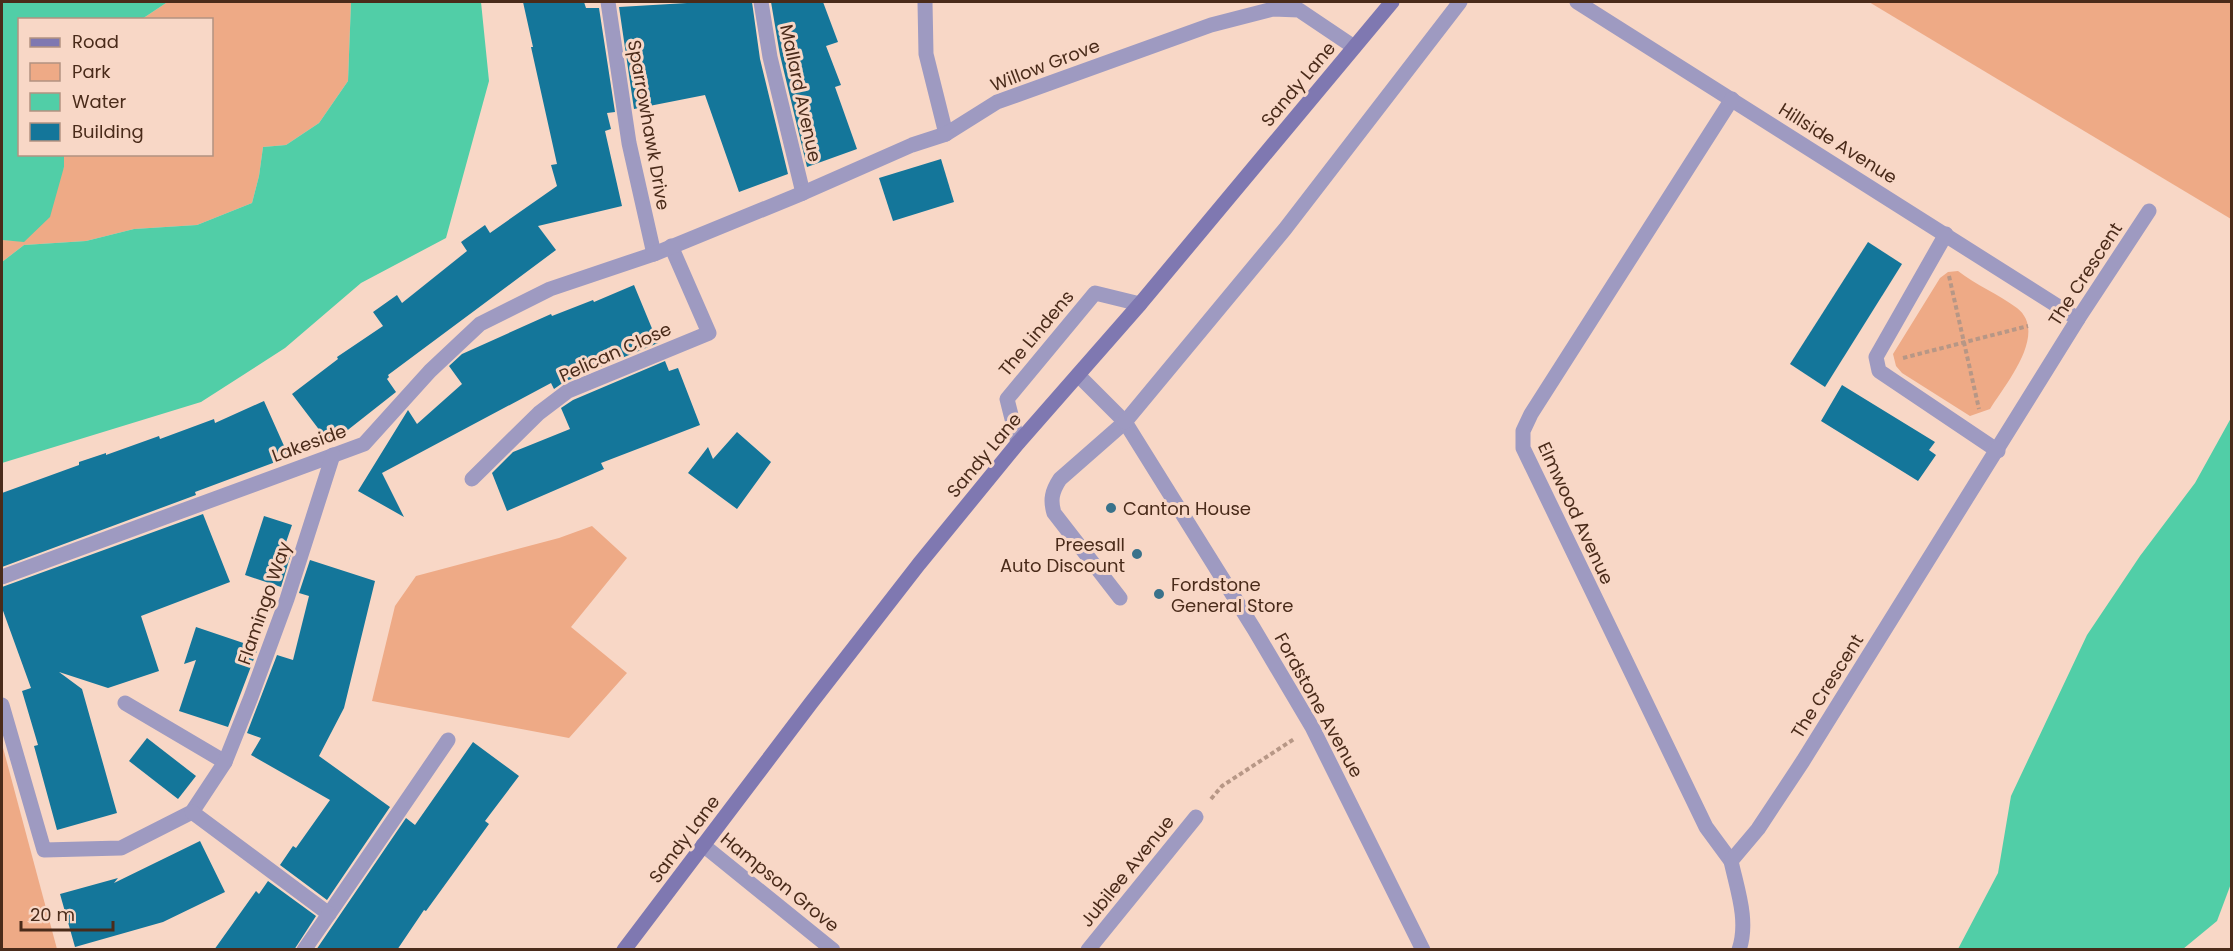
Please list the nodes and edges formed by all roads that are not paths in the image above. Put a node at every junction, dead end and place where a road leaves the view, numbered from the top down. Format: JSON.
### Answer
{"nodes":[{"id":1,"x":608,"y":2,"type":"edge"},
{"id":2,"x":761,"y":2,"type":"edge"},
{"id":3,"x":925,"y":2,"type":"edge"},
{"id":4,"x":1392,"y":2,"type":"edge"},
{"id":5,"x":1460,"y":2,"type":"edge"},
{"id":6,"x":1577,"y":2,"type":"edge"},
{"id":7,"x":1354,"y":47,"type":"junction"},
{"id":8,"x":1732,"y":99,"type":"junction"},
{"id":9,"x":946,"y":134,"type":"junction"},
{"id":10,"x":803,"y":193,"type":"junction"},
{"id":11,"x":2149,"y":211,"type":"dead end"},
{"id":12,"x":1946,"y":234,"type":"junction"},
{"id":13,"x":671,"y":246,"type":"junction"},
{"id":14,"x":654,"y":254,"type":"junction"},
{"id":15,"x":1140,"y":303,"type":"junction"},
{"id":16,"x":2079,"y":319,"type":"junction"},
{"id":17,"x":1078,"y":375,"type":"junction"},
{"id":18,"x":1125,"y":422,"type":"junction"},
{"id":19,"x":1018,"y":443,"type":"junction"},
{"id":20,"x":1998,"y":451,"type":"junction"},
{"id":21,"x":333,"y":455,"type":"junction"},
{"id":22,"x":472,"y":479,"type":"dead end"},
{"id":23,"x":2,"y":577,"type":"edge"},
{"id":24,"x":1120,"y":598,"type":"dead end"},
{"id":25,"x":124,"y":703,"type":"dead end"},
{"id":26,"x":2,"y":705,"type":"edge"},
{"id":27,"x":448,"y":740,"type":"dead end"},
{"id":28,"x":225,"y":762,"type":"junction"},
{"id":29,"x":192,"y":812,"type":"junction"},
{"id":30,"x":1196,"y":817,"type":"road end"},
{"id":31,"x":703,"y":845,"type":"junction"},
{"id":32,"x":1731,"y":861,"type":"junction"},
{"id":33,"x":329,"y":914,"type":"junction"},
{"id":34,"x":304,"y":950,"type":"edge"},
{"id":35,"x":624,"y":950,"type":"edge"},
{"id":36,"x":833,"y":950,"type":"edge"},
{"id":37,"x":1088,"y":950,"type":"edge"},
{"id":38,"x":1423,"y":950,"type":"edge"},
{"id":39,"x":1739,"y":950,"type":"edge"}],
"edges":[{"from":1,"to":14,"type":"street","name":"Sparrowhawk Drive"},
{"from":2,"to":10,"type":"street","name":"Mallard Avenue"},
{"from":3,"to":9,"type":"street"},
{"from":4,"to":7,"type":"main road","name":"Sandy Lane"},
{"from":5,"to":18,"type":"street"},
{"from":6,"to":8,"type":"street","name":"Hillside Avenue"},
{"from":7,"to":9,"type":"street","name":"Willow Grove"},
{"from":7,"to":15,"type":"main road","name":"Sandy Lane"},
{"from":8,"to":12,"type":"street","name":"Hillside Avenue"},
{"from":8,"to":32,"type":"street","name":"Elmwood Avenue"},
{"from":9,"to":10,"type":"street","name":"Willow Grove"},
{"from":10,"to":13,"type":"street","name":"Willow Grove"},
{"from":11,"to":16,"type":"street","name":"The Crescent"},
{"from":12,"to":16,"type":"street","name":"Hillside Avenue"},
{"from":12,"to":20,"type":"street"},
{"from":13,"to":14,"type":"street","name":"Willow Grove"},
{"from":13,"to":22,"type":"street","name":"Pelican Close"},
{"from":14,"to":21,"type":"street","name":"Lakeside"},
{"from":15,"to":17,"type":"main road","name":"Sandy Lane"},
{"from":15,"to":19,"type":"street","name":"The Lindens"},
{"from":16,"to":20,"type":"street","name":"The Crescent"},
{"from":17,"to":18,"type":"street","name":"Fordstone Avenue"},
{"from":17,"to":19,"type":"main road","name":"Sandy Lane"},
{"from":18,"to":24,"type":"street"},
{"from":18,"to":38,"type":"street","name":"Fordstone Avenue"},
{"from":19,"to":31,"type":"main road","name":"Sandy Lane"},
{"from":20,"to":32,"type":"street","name":"The Crescent"},
{"from":21,"to":23,"type":"street","name":"Lakeside"},
{"from":21,"to":28,"type":"street","name":"Flamingo Way"},
{"from":25,"to":28,"type":"street"},
{"from":26,"to":29,"type":"street","name":"Flamingo Way"},
{"from":27,"to":33,"type":"street"},
{"from":28,"to":29,"type":"street","name":"Flamingo Way"},
{"from":29,"to":33,"type":"street"},
{"from":30,"to":37,"type":"street","name":"Jubilee Avenue"},
{"from":31,"to":35,"type":"main road","name":"Sandy Lane"},
{"from":31,"to":36,"type":"street","name":"Hampson Grove"},
{"from":32,"to":39,"type":"street"},
{"from":33,"to":34,"type":"street"}]}
